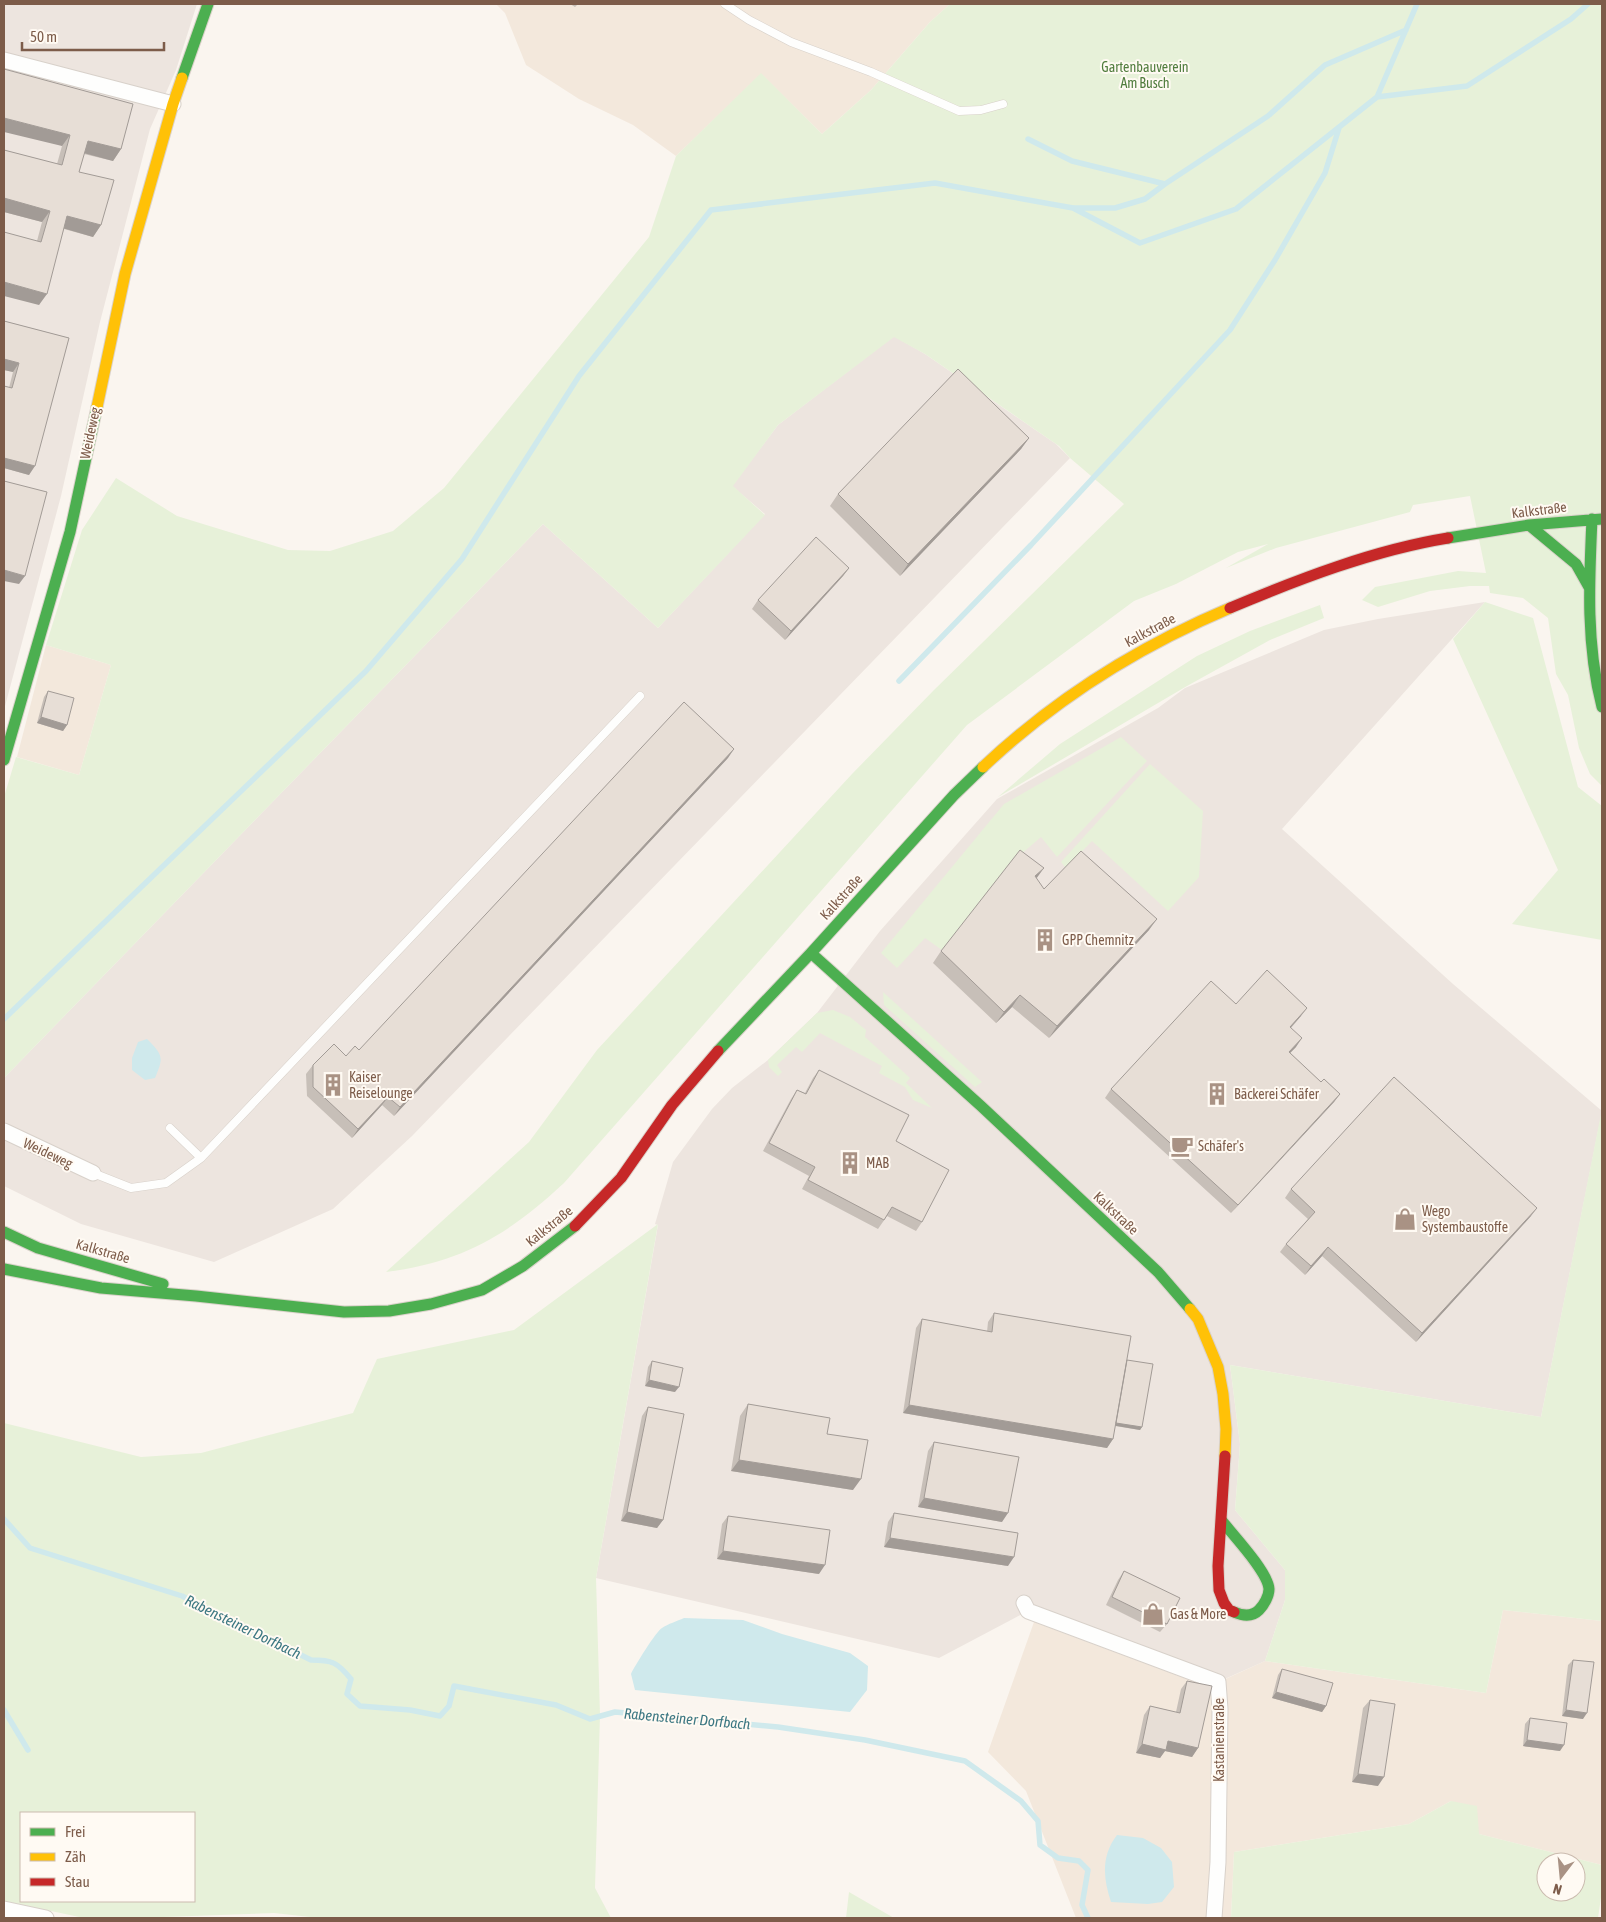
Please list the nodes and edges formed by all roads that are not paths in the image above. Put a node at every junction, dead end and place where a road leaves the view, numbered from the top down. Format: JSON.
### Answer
{"nodes":[{"id":1,"x":208,"y":4,"type":"edge"},
{"id":2,"x":725,"y":4,"type":"edge"},
{"id":3,"x":4,"y":60,"type":"edge"},
{"id":4,"x":173,"y":104,"type":"junction"},
{"id":5,"x":1003,"y":104,"type":"dead end"},
{"id":6,"x":1597,"y":519,"type":"edge"},
{"id":7,"x":1529,"y":525,"type":"junction"},
{"id":8,"x":1589,"y":587,"type":"junction"},
{"id":9,"x":640,"y":696,"type":"dead end"},
{"id":10,"x":1602,"y":707,"type":"edge"},
{"id":11,"x":4,"y":760,"type":"edge"},
{"id":12,"x":811,"y":952,"type":"junction"},
{"id":13,"x":170,"y":1128,"type":"dead end"},
{"id":14,"x":4,"y":1132,"type":"edge"},
{"id":15,"x":201,"y":1158,"type":"junction"},
{"id":16,"x":93,"y":1173,"type":"joint"},
{"id":17,"x":4,"y":1232,"type":"edge"},
{"id":18,"x":4,"y":1270,"type":"edge"},
{"id":19,"x":196,"y":1296,"type":"junction"},
{"id":20,"x":1222,"y":1521,"type":"junction"},
{"id":21,"x":1024,"y":1603,"type":"dead end"},
{"id":22,"x":4,"y":1909,"type":"edge"},
{"id":23,"x":46,"y":1918,"type":"edge"},
{"id":24,"x":1214,"y":1918,"type":"edge"}],
"edges":[{"from":1,"to":4,"type":"main road","name":"Weideweg"},
{"from":2,"to":5,"type":"lane"},
{"from":3,"to":4,"type":"street"},
{"from":4,"to":11,"type":"main road","name":"Weideweg"},
{"from":6,"to":7,"type":"main road","name":"Kalkstraße"},
{"from":6,"to":8,"type":"main road"},
{"from":7,"to":8,"type":"main road"},
{"from":7,"to":12,"type":"main road","name":"Kalkstraße"},
{"from":8,"to":10,"type":"main road"},
{"from":9,"to":15,"type":"lane"},
{"from":12,"to":19,"type":"main road","name":"Kalkstraße"},
{"from":12,"to":20,"type":"main road","name":"Kalkstraße"},
{"from":13,"to":15,"type":"lane"},
{"from":14,"to":16,"type":"street","name":"Weideweg"},
{"from":15,"to":16,"type":"lane"},
{"from":17,"to":19,"type":"main road","name":"Kalkstraße"},
{"from":18,"to":19,"type":"main road","name":"Kalkstraße"},
{"from":20,"to":20,"type":"main road","name":"Kalkstraße"},
{"from":21,"to":24,"type":"street","name":"Kastanienstraße"},
{"from":22,"to":23,"type":"street"}]}
